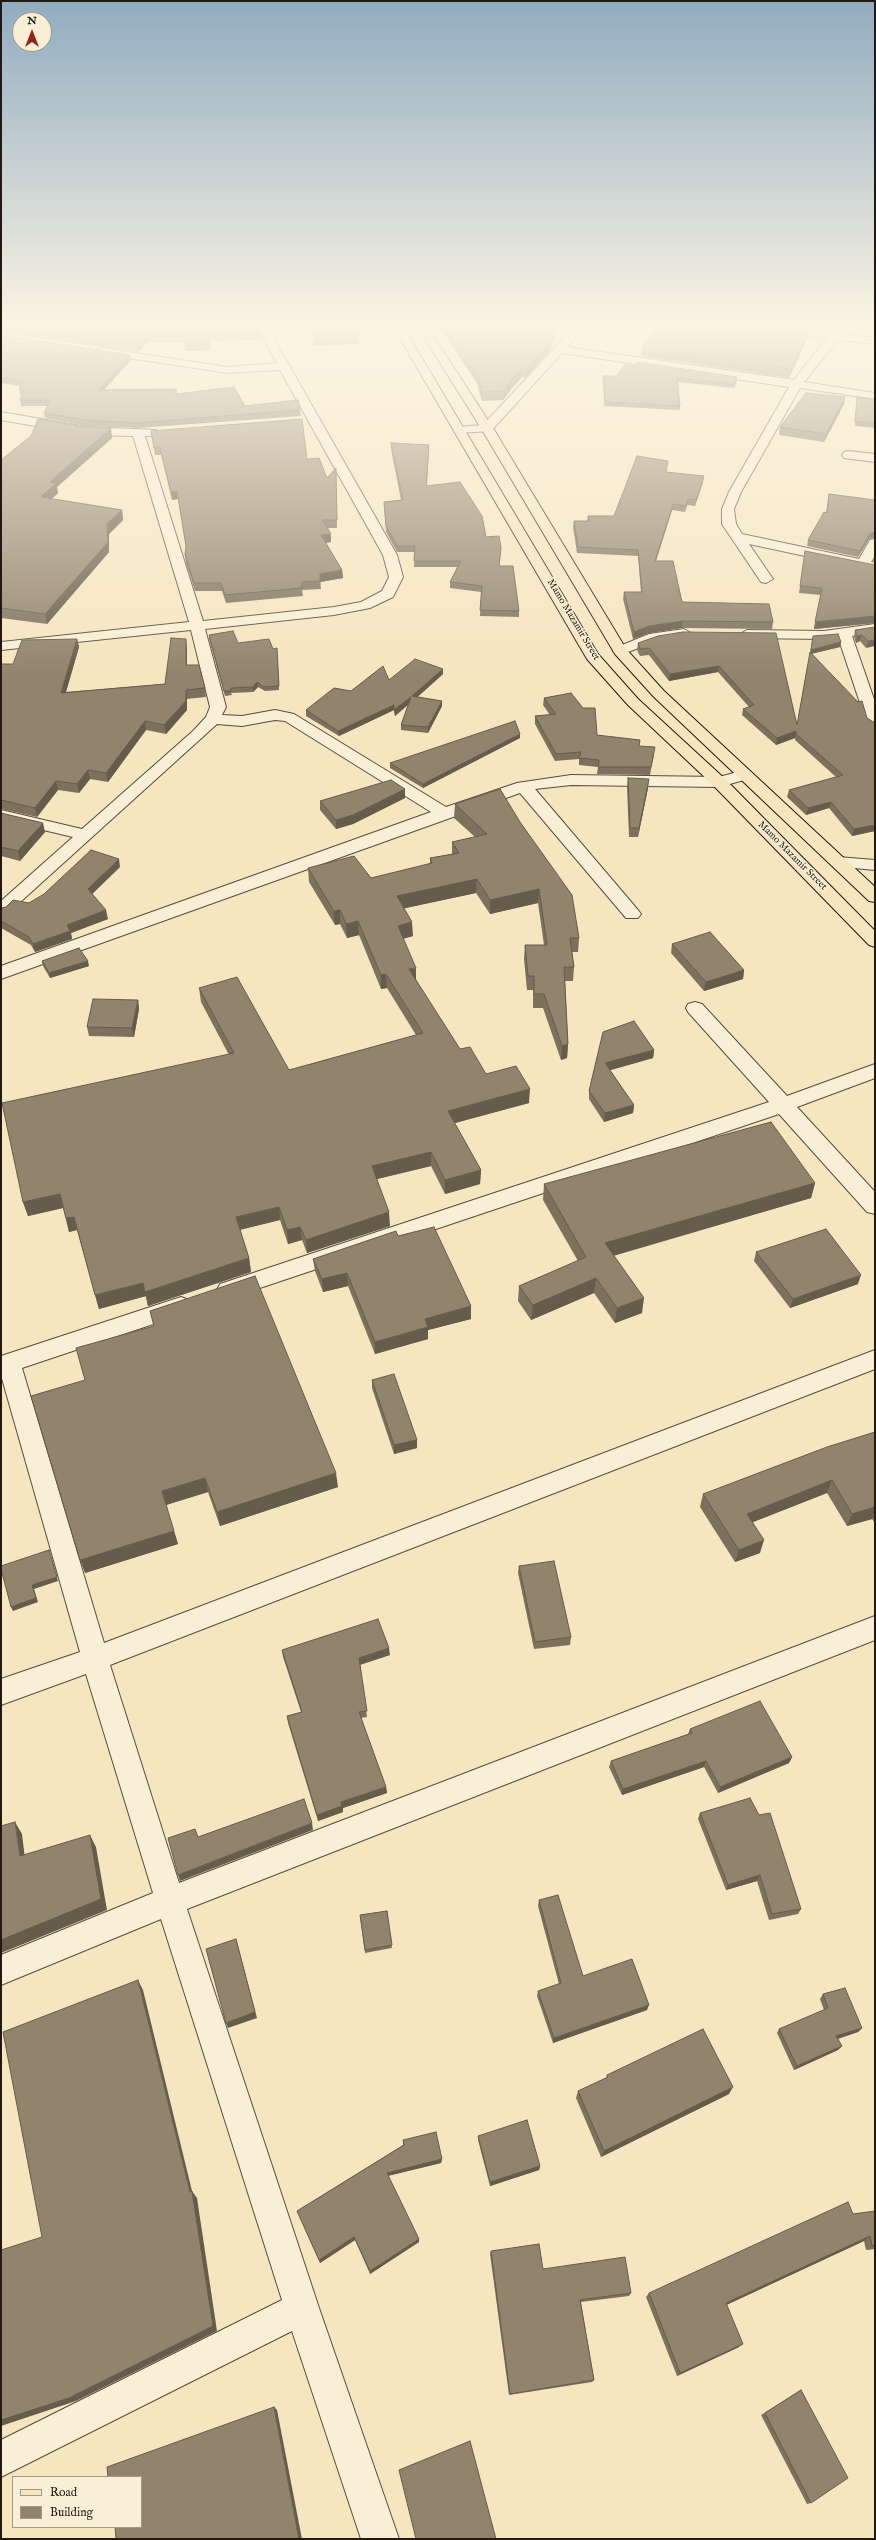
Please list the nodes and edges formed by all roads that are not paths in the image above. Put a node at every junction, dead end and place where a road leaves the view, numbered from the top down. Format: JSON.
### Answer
{"nodes":[{"id":1,"x":140,"y":442,"type":"edge"},
{"id":2,"x":326,"y":442,"type":"edge"},
{"id":3,"x":468,"y":442,"type":"edge"},
{"id":4,"x":495,"y":442,"type":"edge"},
{"id":5,"x":764,"y":442,"type":"edge"},
{"id":6,"x":848,"y":455,"type":"dead end"},
{"id":7,"x":875,"y":458,"type":"edge"},
{"id":8,"x":737,"y":537,"type":"junction"},
{"id":9,"x":875,"y":543,"type":"edge"},
{"id":10,"x":869,"y":565,"type":"edge"},
{"id":11,"x":766,"y":579,"type":"dead end"},
{"id":12,"x":197,"y":625,"type":"junction"},
{"id":13,"x":875,"y":628,"type":"edge"},
{"id":14,"x":698,"y":633,"type":"edge"},
{"id":15,"x":735,"y":634,"type":"edge"},
{"id":16,"x":844,"y":634,"type":"junction"},
{"id":17,"x":1,"y":646,"type":"edge"},
{"id":18,"x":620,"y":651,"type":"junction"},
{"id":19,"x":213,"y":719,"type":"junction"},
{"id":20,"x":875,"y":724,"type":"edge"},
{"id":21,"x":745,"y":775,"type":"junction"},
{"id":22,"x":719,"y":782,"type":"junction"},
{"id":23,"x":523,"y":786,"type":"junction"},
{"id":24,"x":445,"y":814,"type":"junction"},
{"id":25,"x":1,"y":815,"type":"edge"},
{"id":26,"x":84,"y":835,"type":"junction"},
{"id":27,"x":838,"y":862,"type":"junction"},
{"id":28,"x":875,"y":865,"type":"edge"},
{"id":29,"x":875,"y":897,"type":"edge"},
{"id":30,"x":2,"y":908,"type":"edge"},
{"id":31,"x":632,"y":914,"type":"dead end"},
{"id":32,"x":875,"y":941,"type":"edge"},
{"id":33,"x":1,"y":974,"type":"edge"},
{"id":34,"x":695,"y":1008,"type":"dead end"},
{"id":35,"x":875,"y":1071,"type":"edge"},
{"id":36,"x":783,"y":1105,"type":"junction"},
{"id":37,"x":875,"y":1206,"type":"edge"},
{"id":38,"x":875,"y":1359,"type":"edge"},
{"id":39,"x":5,"y":1364,"type":"edge"},
{"id":40,"x":875,"y":1628,"type":"edge"},
{"id":41,"x":95,"y":1659,"type":"junction"},
{"id":42,"x":1,"y":1692,"type":"edge"},
{"id":43,"x":170,"y":1901,"type":"junction"},
{"id":44,"x":1,"y":1970,"type":"edge"},
{"id":45,"x":302,"y":2308,"type":"junction"},
{"id":46,"x":1,"y":2459,"type":"edge"},
{"id":47,"x":380,"y":2539,"type":"edge"}],
"edges":[{"from":1,"to":12,"type":"street"},
{"from":2,"to":12,"type":"street"},
{"from":3,"to":22,"type":"main road","name":"Mamo Mazamir Street"},
{"from":4,"to":18,"type":"main road"},
{"from":5,"to":8,"type":"street"},
{"from":6,"to":7,"type":"street"},
{"from":8,"to":10,"type":"street"},
{"from":8,"to":11,"type":"street"},
{"from":9,"to":10,"type":"street"},
{"from":12,"to":17,"type":"street"},
{"from":12,"to":19,"type":"street"},
{"from":13,"to":16,"type":"street"},
{"from":14,"to":18,"type":"street"},
{"from":15,"to":16,"type":"street"},
{"from":16,"to":20,"type":"street"},
{"from":18,"to":21,"type":"main road"},
{"from":19,"to":24,"type":"street"},
{"from":19,"to":26,"type":"street"},
{"from":21,"to":22,"type":"street"},
{"from":21,"to":27,"type":"main road"},
{"from":22,"to":23,"type":"street"},
{"from":22,"to":32,"type":"main road","name":"Mamo Mazamir Street"},
{"from":23,"to":24,"type":"street"},
{"from":23,"to":31,"type":"street"},
{"from":24,"to":33,"type":"street"},
{"from":25,"to":26,"type":"street"},
{"from":26,"to":30,"type":"street"},
{"from":27,"to":28,"type":"street"},
{"from":27,"to":29,"type":"main road"},
{"from":34,"to":36,"type":"street"},
{"from":35,"to":36,"type":"street"},
{"from":36,"to":37,"type":"street"},
{"from":36,"to":39,"type":"street"},
{"from":38,"to":41,"type":"street"},
{"from":39,"to":41,"type":"street"},
{"from":40,"to":43,"type":"street"},
{"from":41,"to":42,"type":"street"},
{"from":41,"to":43,"type":"street"},
{"from":43,"to":44,"type":"street"},
{"from":43,"to":45,"type":"street"},
{"from":45,"to":46,"type":"street"},
{"from":45,"to":47,"type":"street"}]}
